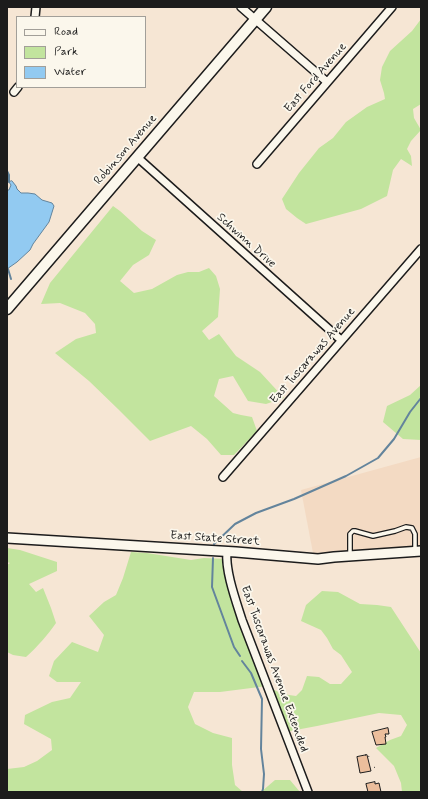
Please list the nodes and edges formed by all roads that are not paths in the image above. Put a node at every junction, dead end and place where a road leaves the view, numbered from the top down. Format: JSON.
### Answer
{"nodes":[{"id":1,"x":241,"y":7,"type":"edge"},
{"id":2,"x":266,"y":7,"type":"edge"},
{"id":3,"x":392,"y":7,"type":"edge"},
{"id":4,"x":255,"y":19,"type":"junction"},
{"id":5,"x":327,"y":82,"type":"junction"},
{"id":6,"x":137,"y":157,"type":"junction"},
{"id":7,"x":257,"y":164,"type":"dead end"},
{"id":8,"x":421,"y":249,"type":"edge"},
{"id":9,"x":7,"y":310,"type":"edge"},
{"id":10,"x":341,"y":340,"type":"junction"},
{"id":11,"x":223,"y":477,"type":"dead end"},
{"id":12,"x":7,"y":538,"type":"edge"},
{"id":13,"x":227,"y":552,"type":"junction"},
{"id":14,"x":418,"y":552,"type":"edge"},
{"id":15,"x":350,"y":556,"type":"junction"},
{"id":16,"x":308,"y":792,"type":"edge"}],
"edges":[{"from":1,"to":4,"type":"street"},
{"from":2,"to":4,"type":"main road","name":"Robinson Avenue"},
{"from":3,"to":5,"type":"street","name":"East Ford Avenue"},
{"from":4,"to":5,"type":"street"},
{"from":4,"to":6,"type":"main road","name":"Robinson Avenue"},
{"from":5,"to":7,"type":"street","name":"East Ford Avenue"},
{"from":6,"to":9,"type":"main road","name":"Robinson Avenue"},
{"from":6,"to":10,"type":"street","name":"Schwinn Drive"},
{"from":8,"to":10,"type":"street","name":"East Tuscarawas Avenue"},
{"from":10,"to":11,"type":"street","name":"East Tuscarawas Avenue"},
{"from":12,"to":13,"type":"street","name":"East State Street"},
{"from":13,"to":15,"type":"street","name":"East State Street"},
{"from":13,"to":16,"type":"street","name":"East Tuscarawas Avenue Extended"},
{"from":14,"to":15,"type":"street","name":"East State Street"},
{"from":14,"to":15,"type":"lane"}]}
